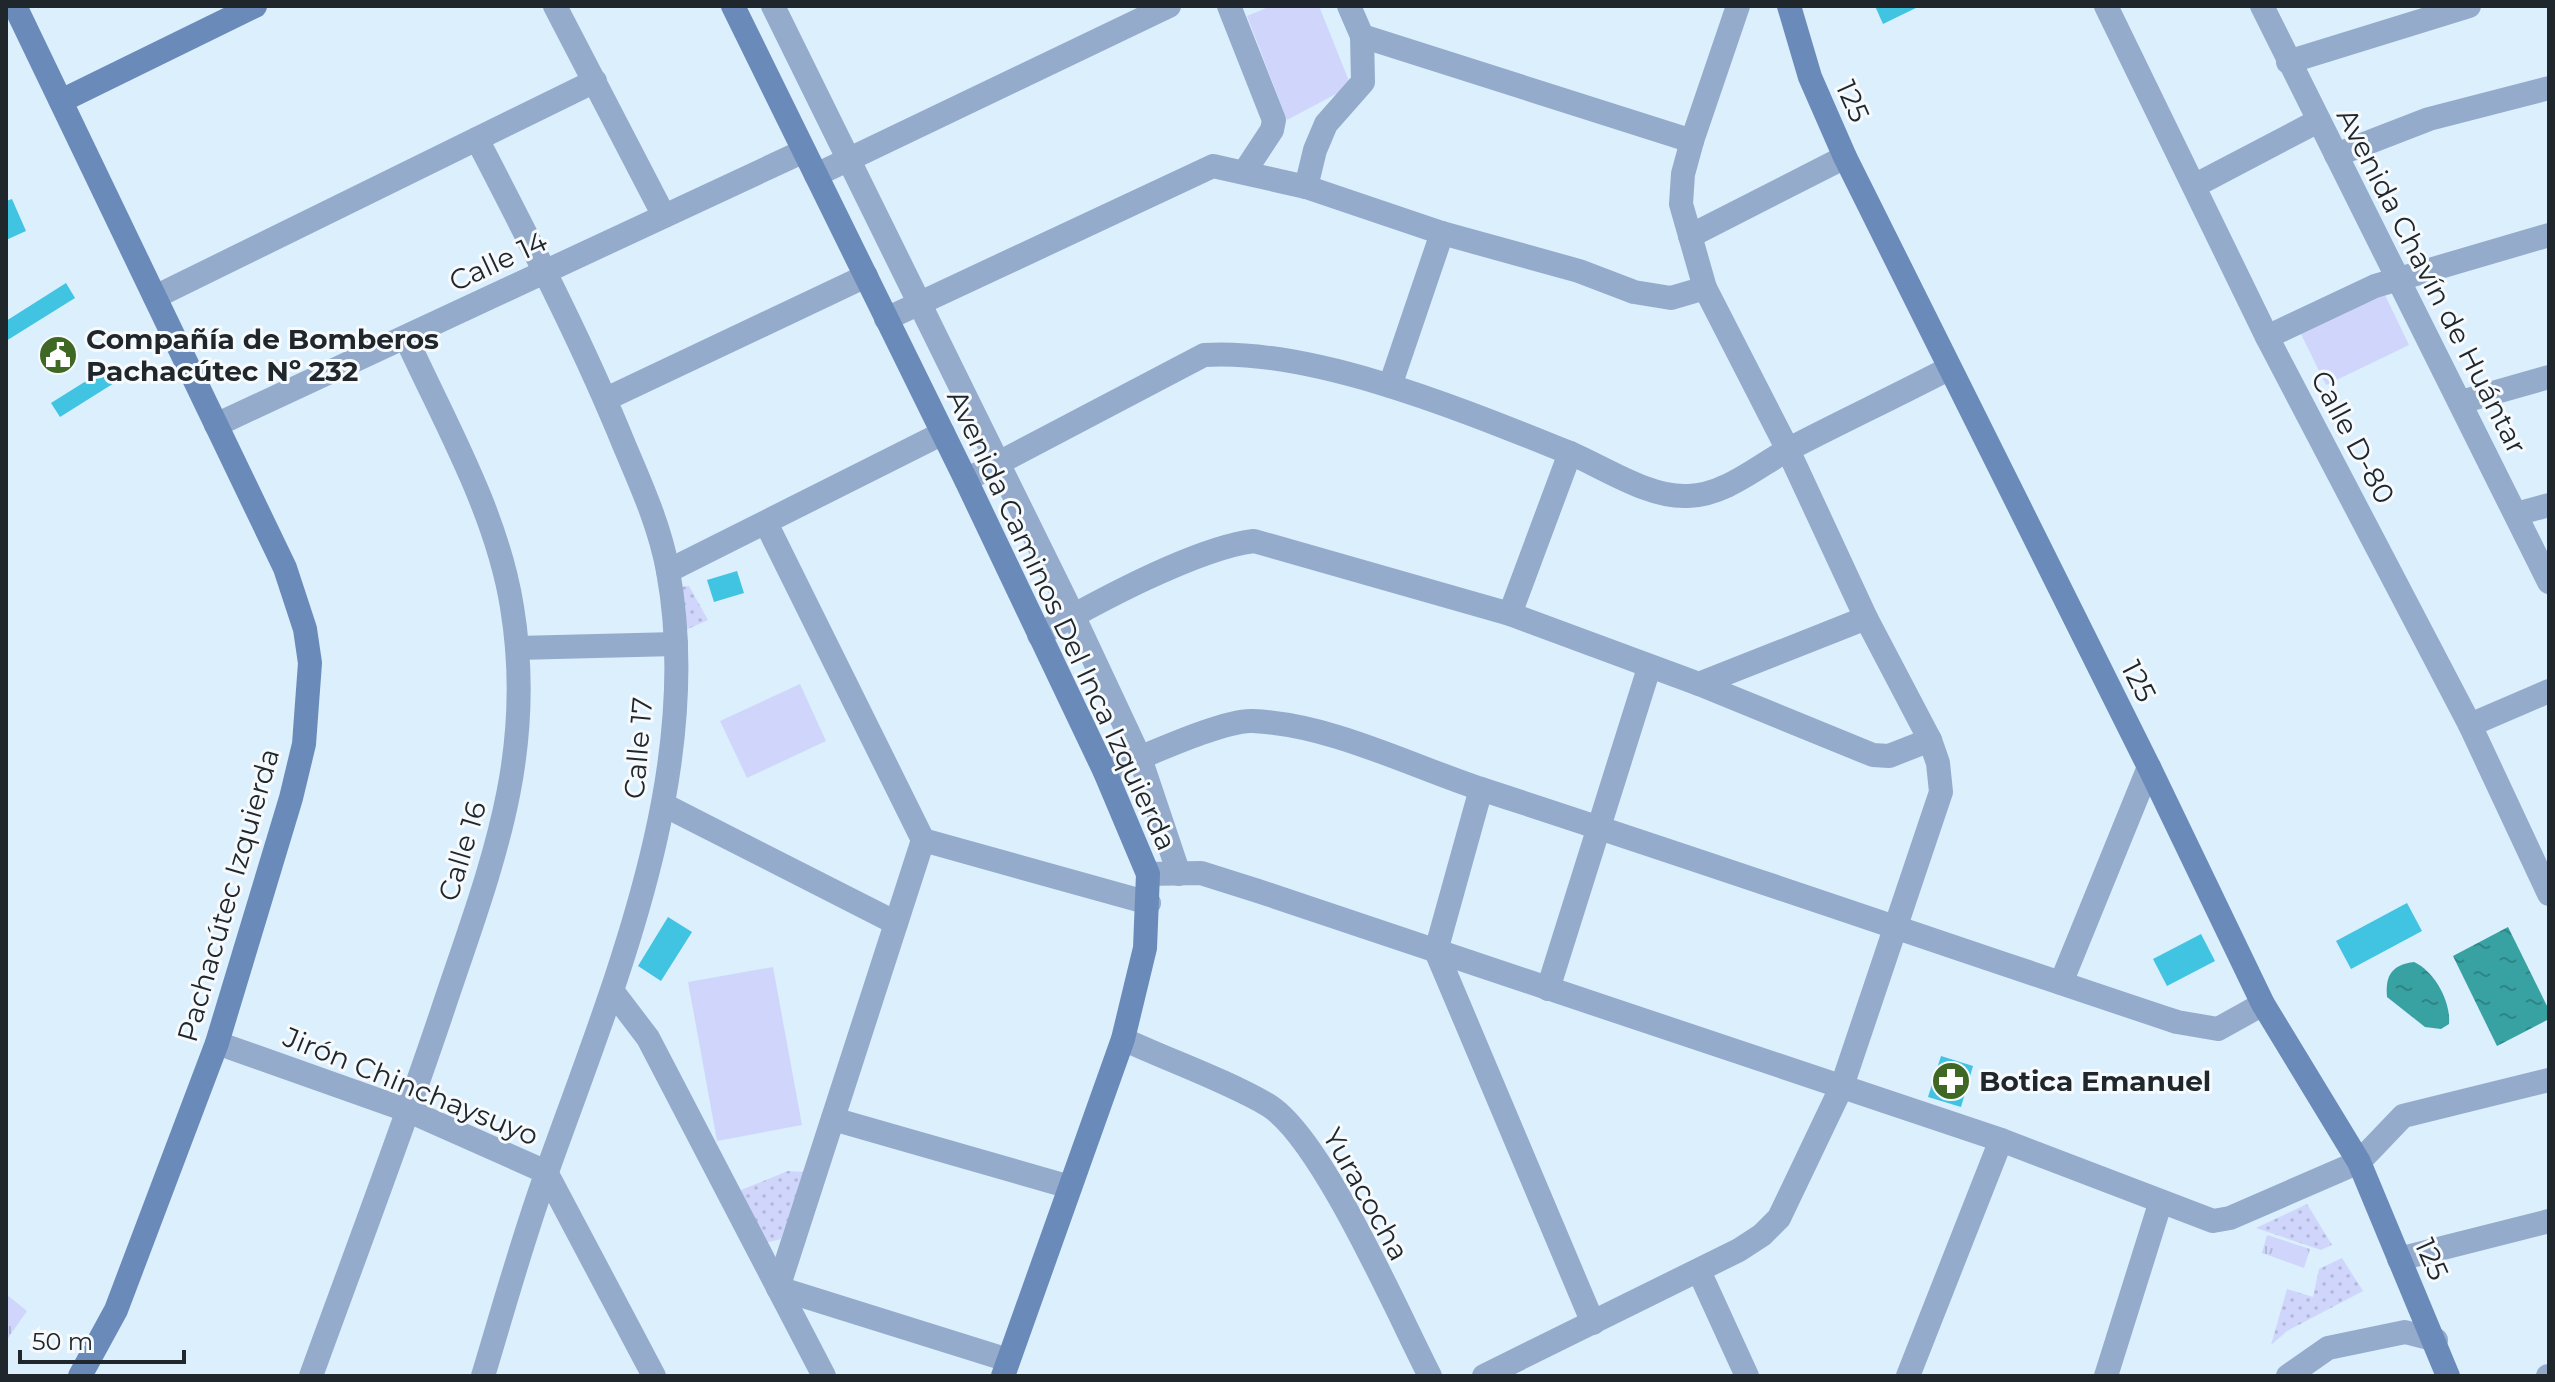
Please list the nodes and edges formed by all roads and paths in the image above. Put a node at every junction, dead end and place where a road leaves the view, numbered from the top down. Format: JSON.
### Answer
{"nodes":[{"id":1,"x":15,"y":6,"type":"edge"},
{"id":2,"x":255,"y":6,"type":"edge"},
{"id":3,"x":555,"y":6,"type":"edge"},
{"id":4,"x":1169,"y":6,"type":"edge"},
{"id":5,"x":1229,"y":6,"type":"edge"},
{"id":6,"x":1349,"y":6,"type":"edge"},
{"id":7,"x":1738,"y":6,"type":"edge"},
{"id":8,"x":1789,"y":6,"type":"edge"},
{"id":9,"x":2106,"y":6,"type":"edge"},
{"id":10,"x":2262,"y":6,"type":"edge"},
{"id":11,"x":2469,"y":6,"type":"edge"},
{"id":12,"x":777,"y":7,"type":"edge"},
{"id":13,"x":216,"y":15,"type":"edge"},
{"id":14,"x":738,"y":16,"type":"edge"},
{"id":15,"x":1362,"y":36,"type":"junction"},
{"id":16,"x":2288,"y":62,"type":"junction"},
{"id":17,"x":595,"y":81,"type":"junction"},
{"id":18,"x":2549,"y":88,"type":"edge"},
{"id":19,"x":61,"y":101,"type":"junction"},
{"id":20,"x":2318,"y":121,"type":"junction"},
{"id":21,"x":477,"y":139,"type":"junction"},
{"id":22,"x":1692,"y":141,"type":"junction"},
{"id":23,"x":804,"y":151,"type":"junction"},
{"id":24,"x":2336,"y":155,"type":"junction"},
{"id":25,"x":1845,"y":157,"type":"junction"},
{"id":26,"x":851,"y":158,"type":"junction"},
{"id":27,"x":1245,"y":171,"type":"junction"},
{"id":28,"x":816,"y":175,"type":"junction"},
{"id":29,"x":2194,"y":186,"type":"junction"},
{"id":30,"x":1306,"y":187,"type":"junction"},
{"id":31,"x":664,"y":216,"type":"junction"},
{"id":32,"x":1442,"y":233,"type":"junction"},
{"id":33,"x":2549,"y":235,"type":"edge"},
{"id":34,"x":1690,"y":236,"type":"junction"},
{"id":35,"x":545,"y":272,"type":"junction"},
{"id":36,"x":866,"y":276,"type":"junction"},
{"id":37,"x":2401,"y":280,"type":"junction"},
{"id":38,"x":1705,"y":288,"type":"junction"},
{"id":39,"x":155,"y":297,"type":"junction"},
{"id":40,"x":918,"y":304,"type":"junction"},
{"id":41,"x":886,"y":319,"type":"junction"},
{"id":42,"x":2267,"y":337,"type":"junction"},
{"id":43,"x":406,"y":338,"type":"junction"},
{"id":44,"x":1948,"y":369,"type":"junction"},
{"id":45,"x":2549,"y":377,"type":"edge"},
{"id":46,"x":1390,"y":386,"type":"junction"},
{"id":47,"x":606,"y":399,"type":"junction"},
{"id":48,"x":2461,"y":402,"type":"junction"},
{"id":49,"x":216,"y":425,"type":"junction"},
{"id":50,"x":943,"y":433,"type":"junction"},
{"id":51,"x":1788,"y":450,"type":"junction"},
{"id":52,"x":1570,"y":453,"type":"junction"},
{"id":53,"x":1000,"y":462,"type":"junction"},
{"id":54,"x":966,"y":480,"type":"junction"},
{"id":55,"x":2549,"y":505,"type":"edge"},
{"id":56,"x":2516,"y":514,"type":"junction"},
{"id":57,"x":766,"y":523,"type":"junction"},
{"id":58,"x":668,"y":571,"type":"junction"},
{"id":59,"x":2549,"y":582,"type":"edge"},
{"id":60,"x":1510,"y":614,"type":"junction"},
{"id":61,"x":1073,"y":615,"type":"junction"},
{"id":62,"x":1866,"y":618,"type":"junction"},
{"id":63,"x":1039,"y":635,"type":"junction"},
{"id":64,"x":676,"y":644,"type":"junction"},
{"id":65,"x":517,"y":648,"type":"junction"},
{"id":66,"x":1649,"y":668,"type":"junction"},
{"id":67,"x":1699,"y":684,"type":"junction"},
{"id":68,"x":2549,"y":691,"type":"edge"},
{"id":69,"x":2470,"y":725,"type":"junction"},
{"id":70,"x":1930,"y":740,"type":"junction"},
{"id":71,"x":1140,"y":758,"type":"junction"},
{"id":72,"x":2149,"y":767,"type":"junction"},
{"id":73,"x":1105,"y":772,"type":"junction"},
{"id":74,"x":1481,"y":789,"type":"junction"},
{"id":75,"x":664,"y":805,"type":"junction"},
{"id":76,"x":1598,"y":825,"type":"junction"},
{"id":77,"x":923,"y":840,"type":"junction"},
{"id":78,"x":1148,"y":874,"type":"junction"},
{"id":79,"x":1179,"y":874,"type":"junction"},
{"id":80,"x":2549,"y":894,"type":"edge"},
{"id":81,"x":1149,"y":903,"type":"junction"},
{"id":82,"x":896,"y":923,"type":"junction"},
{"id":83,"x":1897,"y":929,"type":"junction"},
{"id":84,"x":1436,"y":951,"type":"junction"},
{"id":85,"x":2061,"y":983,"type":"junction"},
{"id":86,"x":1548,"y":989,"type":"junction"},
{"id":87,"x":613,"y":992,"type":"junction"},
{"id":88,"x":2263,"y":1004,"type":"junction"},
{"id":89,"x":1123,"y":1039,"type":"junction"},
{"id":90,"x":217,"y":1043,"type":"junction"},
{"id":91,"x":2549,"y":1080,"type":"edge"},
{"id":92,"x":1842,"y":1086,"type":"junction"},
{"id":93,"x":409,"y":1111,"type":"junction"},
{"id":94,"x":833,"y":1119,"type":"junction"},
{"id":95,"x":2001,"y":1140,"type":"junction"},
{"id":96,"x":2359,"y":1162,"type":"junction"},
{"id":97,"x":546,"y":1172,"type":"junction"},
{"id":98,"x":1070,"y":1187,"type":"junction"},
{"id":99,"x":2160,"y":1204,"type":"junction"},
{"id":100,"x":2549,"y":1221,"type":"edge"},
{"id":101,"x":2399,"y":1259,"type":"junction"},
{"id":102,"x":1699,"y":1271,"type":"junction"},
{"id":103,"x":778,"y":1288,"type":"junction"},
{"id":104,"x":1593,"y":1323,"type":"junction"},
{"id":105,"x":2436,"y":1340,"type":"junction"},
{"id":106,"x":1006,"y":1368,"type":"edge"},
{"id":107,"x":80,"y":1376,"type":"edge"},
{"id":108,"x":311,"y":1376,"type":"edge"},
{"id":109,"x":483,"y":1376,"type":"edge"},
{"id":110,"x":654,"y":1376,"type":"edge"},
{"id":111,"x":824,"y":1376,"type":"edge"},
{"id":112,"x":1430,"y":1376,"type":"edge"},
{"id":113,"x":1484,"y":1376,"type":"edge"},
{"id":114,"x":1747,"y":1376,"type":"edge"},
{"id":115,"x":1907,"y":1376,"type":"edge"},
{"id":116,"x":2106,"y":1376,"type":"edge"},
{"id":117,"x":2288,"y":1376,"type":"edge"},
{"id":118,"x":2448,"y":1376,"type":"edge"}],
"edges":[{"from":1,"to":19,"type":"street","name":"Pachacútec Izquierda"},
{"from":2,"to":13,"type":"street"},
{"from":3,"to":17,"type":"street"},
{"from":4,"to":26,"type":"street"},
{"from":5,"to":27,"type":"street"},
{"from":6,"to":15,"type":"street"},
{"from":7,"to":22,"type":"street"},
{"from":8,"to":25,"type":"street","name":"125"},
{"from":9,"to":29,"type":"street","name":"Calle D-80"},
{"from":10,"to":16,"type":"street","name":"Avenida Chavín de Huántar"},
{"from":11,"to":16,"type":"street"},
{"from":12,"to":14,"type":"street"},
{"from":12,"to":26,"type":"street"},
{"from":13,"to":19,"type":"street"},
{"from":14,"to":23,"type":"street","name":"Avenida Caminos Del Inca Izquierda"},
{"from":15,"to":22,"type":"street"},
{"from":15,"to":30,"type":"street"},
{"from":16,"to":20,"type":"street","name":"Avenida Chavín de Huántar"},
{"from":17,"to":21,"type":"street"},
{"from":17,"to":31,"type":"street"},
{"from":18,"to":24,"type":"street"},
{"from":19,"to":39,"type":"street","name":"Pachacútec Izquierda"},
{"from":20,"to":24,"type":"street","name":"Avenida Chavín de Huántar"},
{"from":20,"to":29,"type":"street"},
{"from":21,"to":35,"type":"street","name":"Calle 17"},
{"from":21,"to":39,"type":"street"},
{"from":22,"to":34,"type":"street"},
{"from":23,"to":28,"type":"street","name":"Avenida Caminos Del Inca Izquierda"},
{"from":23,"to":31,"type":"street","name":"Calle 14"},
{"from":24,"to":37,"type":"street","name":"Avenida Chavín de Huántar"},
{"from":25,"to":34,"type":"street"},
{"from":25,"to":44,"type":"street","name":"125"},
{"from":26,"to":28,"type":"street"},
{"from":26,"to":40,"type":"street"},
{"from":27,"to":30,"type":"street"},
{"from":27,"to":40,"type":"street"},
{"from":28,"to":36,"type":"street","name":"Avenida Caminos Del Inca Izquierda"},
{"from":29,"to":42,"type":"street","name":"Calle D-80"},
{"from":30,"to":32,"type":"street"},
{"from":31,"to":35,"type":"street","name":"Calle 14"},
{"from":32,"to":38,"type":"street"},
{"from":32,"to":46,"type":"street"},
{"from":33,"to":37,"type":"street"},
{"from":34,"to":38,"type":"street"},
{"from":35,"to":43,"type":"street","name":"Calle 14"},
{"from":35,"to":47,"type":"street","name":"Calle 17"},
{"from":36,"to":41,"type":"street","name":"Avenida Caminos Del Inca Izquierda"},
{"from":36,"to":47,"type":"street"},
{"from":37,"to":42,"type":"street"},
{"from":37,"to":48,"type":"street","name":"Avenida Chavín de Huántar"},
{"from":38,"to":51,"type":"street"},
{"from":39,"to":49,"type":"street","name":"Pachacútec Izquierda"},
{"from":40,"to":41,"type":"street"},
{"from":40,"to":53,"type":"street"},
{"from":41,"to":50,"type":"street","name":"Avenida Caminos Del Inca Izquierda"},
{"from":42,"to":69,"type":"street","name":"Calle D-80"},
{"from":43,"to":49,"type":"street","name":"Calle 14"},
{"from":43,"to":65,"type":"street","name":"Calle 16"},
{"from":44,"to":51,"type":"street"},
{"from":44,"to":72,"type":"street","name":"125"},
{"from":45,"to":48,"type":"street"},
{"from":46,"to":52,"type":"street"},
{"from":46,"to":53,"type":"street"},
{"from":47,"to":58,"type":"street","name":"Calle 17"},
{"from":48,"to":56,"type":"street","name":"Avenida Chavín de Huántar"},
{"from":49,"to":90,"type":"street","name":"Pachacútec Izquierda"},
{"from":50,"to":54,"type":"street","name":"Avenida Caminos Del Inca Izquierda"},
{"from":50,"to":57,"type":"street"},
{"from":51,"to":52,"type":"street"},
{"from":51,"to":62,"type":"street"},
{"from":52,"to":60,"type":"street"},
{"from":53,"to":54,"type":"street"},
{"from":53,"to":61,"type":"street"},
{"from":54,"to":63,"type":"street","name":"Avenida Caminos Del Inca Izquierda"},
{"from":55,"to":56,"type":"street"},
{"from":56,"to":59,"type":"street","name":"Avenida Chavín de Huántar"},
{"from":57,"to":58,"type":"street"},
{"from":57,"to":77,"type":"street"},
{"from":58,"to":64,"type":"street","name":"Calle 17"},
{"from":60,"to":61,"type":"street"},
{"from":60,"to":66,"type":"street"},
{"from":61,"to":63,"type":"street"},
{"from":61,"to":71,"type":"street"},
{"from":62,"to":67,"type":"street"},
{"from":62,"to":70,"type":"street"},
{"from":63,"to":73,"type":"street","name":"Avenida Caminos Del Inca Izquierda"},
{"from":64,"to":65,"type":"street"},
{"from":64,"to":75,"type":"street","name":"Calle 17"},
{"from":65,"to":93,"type":"street","name":"Calle 16"},
{"from":66,"to":67,"type":"street"},
{"from":66,"to":76,"type":"street"},
{"from":67,"to":70,"type":"street"},
{"from":68,"to":69,"type":"street"},
{"from":69,"to":80,"type":"street","name":"Calle D-80"},
{"from":70,"to":83,"type":"street"},
{"from":71,"to":73,"type":"street"},
{"from":71,"to":74,"type":"street"},
{"from":71,"to":79,"type":"street"},
{"from":72,"to":85,"type":"street"},
{"from":72,"to":88,"type":"street","name":"125"},
{"from":73,"to":78,"type":"street","name":"Avenida Caminos Del Inca Izquierda"},
{"from":74,"to":76,"type":"street"},
{"from":74,"to":84,"type":"street"},
{"from":75,"to":82,"type":"street"},
{"from":75,"to":87,"type":"street","name":"Calle 17"},
{"from":76,"to":83,"type":"street"},
{"from":76,"to":86,"type":"street"},
{"from":77,"to":81,"type":"street"},
{"from":77,"to":82,"type":"street"},
{"from":78,"to":79,"type":"street"},
{"from":78,"to":81,"type":"street","name":"Avenida Caminos Del Inca Izquierda"},
{"from":79,"to":84,"type":"street"},
{"from":81,"to":89,"type":"street","name":"Avenida Caminos Del Inca Izquierda"},
{"from":82,"to":94,"type":"street"},
{"from":83,"to":85,"type":"street"},
{"from":83,"to":92,"type":"street"},
{"from":84,"to":86,"type":"street"},
{"from":84,"to":104,"type":"street"},
{"from":85,"to":88,"type":"street"},
{"from":86,"to":92,"type":"street"},
{"from":87,"to":97,"type":"street","name":"Calle 17"},
{"from":87,"to":103,"type":"street"},
{"from":88,"to":96,"type":"street","name":"125"},
{"from":89,"to":98,"type":"street","name":"Avenida Caminos Del Inca Izquierda"},
{"from":89,"to":112,"type":"street","name":"Yuracocha"},
{"from":90,"to":93,"type":"street","name":"Jirón Chinchaysuyo"},
{"from":90,"to":107,"type":"street","name":"Pachacútec Izquierda"},
{"from":91,"to":96,"type":"street"},
{"from":92,"to":95,"type":"street"},
{"from":92,"to":102,"type":"street"},
{"from":93,"to":97,"type":"street","name":"Jirón Chinchaysuyo"},
{"from":93,"to":108,"type":"street","name":"Calle 16"},
{"from":94,"to":98,"type":"street"},
{"from":94,"to":103,"type":"street"},
{"from":95,"to":99,"type":"street"},
{"from":95,"to":115,"type":"street"},
{"from":96,"to":99,"type":"street"},
{"from":96,"to":101,"type":"street","name":"125"},
{"from":97,"to":109,"type":"street","name":"Calle 17"},
{"from":97,"to":110,"type":"street","name":"Jirón Chinchaysuyo"},
{"from":98,"to":106,"type":"street","name":"Avenida Caminos Del Inca Izquierda"},
{"from":99,"to":116,"type":"street"},
{"from":100,"to":101,"type":"street"},
{"from":101,"to":105,"type":"street","name":"125"},
{"from":102,"to":104,"type":"street"},
{"from":102,"to":114,"type":"street"},
{"from":103,"to":106,"type":"street"},
{"from":103,"to":111,"type":"street"},
{"from":104,"to":113,"type":"street"},
{"from":105,"to":117,"type":"street"},
{"from":105,"to":118,"type":"street","name":"125"}]}
